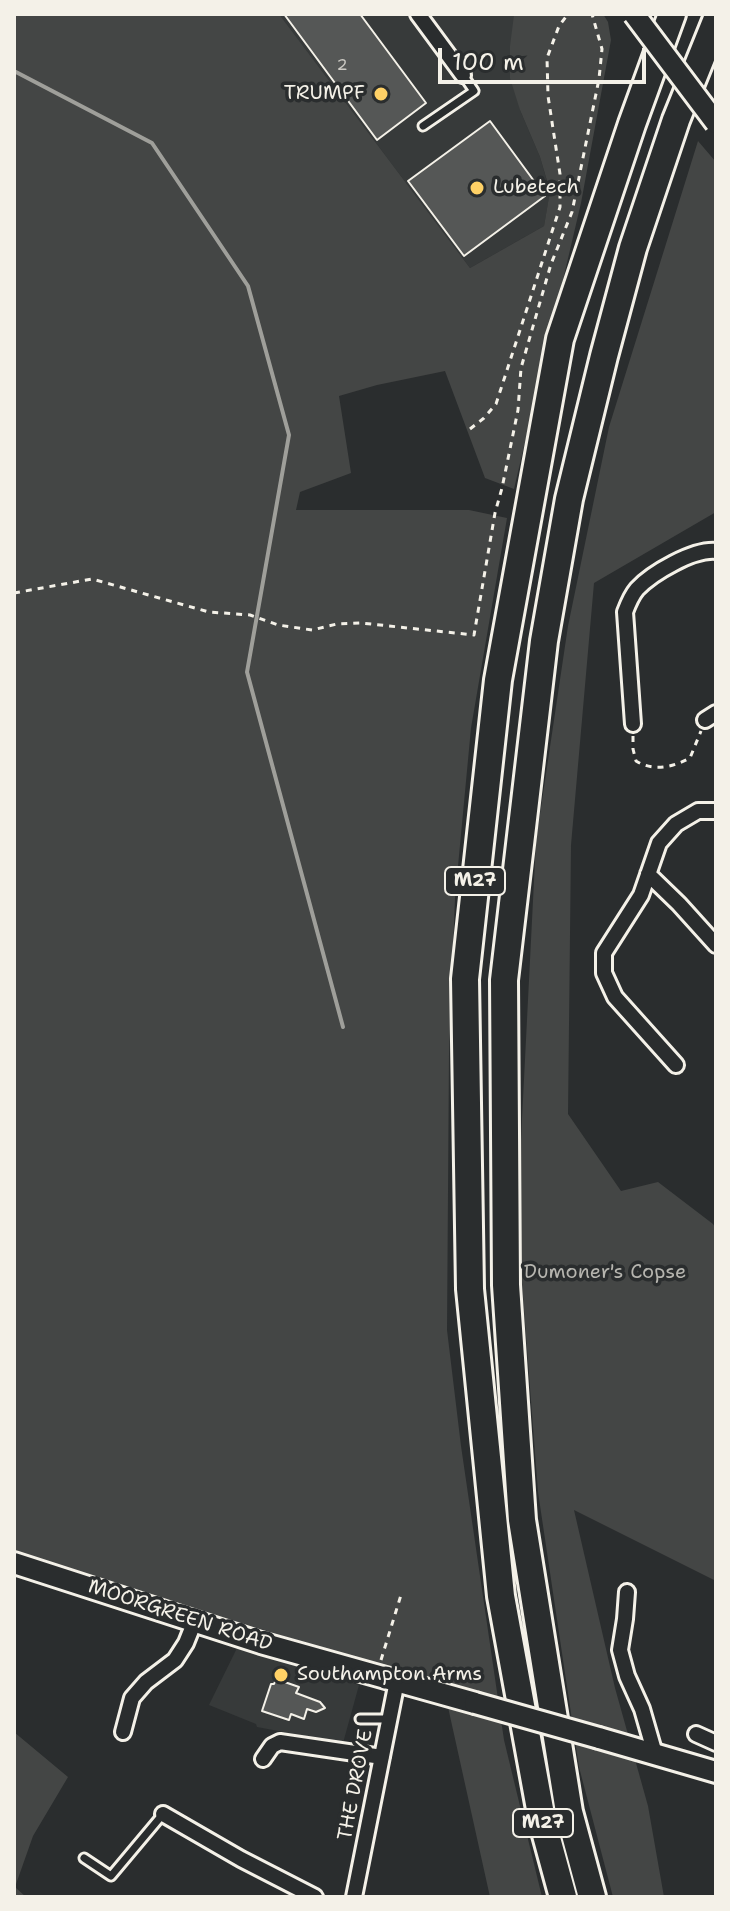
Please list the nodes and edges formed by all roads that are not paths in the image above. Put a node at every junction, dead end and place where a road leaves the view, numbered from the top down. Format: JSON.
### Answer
{"nodes":[{"id":1,"x":418,"y":14,"type":"edge"},
{"id":2,"x":634,"y":14,"type":"edge"},
{"id":3,"x":672,"y":14,"type":"edge"},
{"id":4,"x":716,"y":21,"type":"edge"},
{"id":5,"x":463,"y":75,"type":"joint"},
{"id":6,"x":716,"y":123,"type":"edge"},
{"id":7,"x":423,"y":126,"type":"dead end"},
{"id":8,"x":716,"y":551,"type":"edge"},
{"id":9,"x":633,"y":724,"type":"road end"},
{"id":10,"x":716,"y":811,"type":"edge"},
{"id":11,"x":648,"y":874,"type":"junction"},
{"id":12,"x":716,"y":945,"type":"edge"},
{"id":13,"x":676,"y":1065,"type":"dead end"},
{"id":14,"x":14,"y":1563,"type":"edge"},
{"id":15,"x":627,"y":1592,"type":"dead end"},
{"id":16,"x":194,"y":1623,"type":"junction"},
{"id":17,"x":397,"y":1681,"type":"junction"},
{"id":18,"x":650,"y":1685,"type":"dead end"},
{"id":19,"x":635,"y":1693,"type":"junction"},
{"id":20,"x":360,"y":1719,"type":"dead end"},
{"id":21,"x":389,"y":1719,"type":"junction"},
{"id":22,"x":123,"y":1732,"type":"dead end"},
{"id":23,"x":696,"y":1734,"type":"dead end"},
{"id":24,"x":716,"y":1743,"type":"edge"},
{"id":25,"x":655,"y":1754,"type":"junction"},
{"id":26,"x":382,"y":1757,"type":"junction"},
{"id":27,"x":263,"y":1759,"type":"dead end"},
{"id":28,"x":716,"y":1772,"type":"edge"},
{"id":29,"x":163,"y":1814,"type":"joint"},
{"id":30,"x":84,"y":1858,"type":"dead end"},
{"id":31,"x":315,"y":1897,"type":"edge"},
{"id":32,"x":354,"y":1897,"type":"edge"},
{"id":33,"x":563,"y":1897,"type":"edge"},
{"id":34,"x":592,"y":1897,"type":"edge"}],
"edges":[{"from":1,"to":5,"type":"street"},
{"from":2,"to":6,"type":"street","bridge":true},
{"from":3,"to":33,"type":"highway","number":"M27"},
{"from":4,"to":34,"type":"highway","number":"M27"},
{"from":5,"to":7,"type":"lane"},
{"from":8,"to":9,"type":"street"},
{"from":10,"to":11,"type":"street"},
{"from":11,"to":12,"type":"street"},
{"from":11,"to":13,"type":"street"},
{"from":14,"to":16,"type":"street","name":"MOORGREEN ROAD"},
{"from":15,"to":19,"type":"street"},
{"from":16,"to":17,"type":"street","name":"MOORGREEN ROAD"},
{"from":16,"to":22,"type":"street"},
{"from":17,"to":21,"type":"street","name":"THE DROVE"},
{"from":17,"to":25,"type":"street","name":"MOORGREEN ROAD","bridge":true},
{"from":18,"to":19,"type":"street"},
{"from":19,"to":25,"type":"street"},
{"from":20,"to":21,"type":"lane"},
{"from":21,"to":26,"type":"street","name":"THE DROVE"},
{"from":23,"to":24,"type":"street"},
{"from":25,"to":28,"type":"street","name":"MOORGREEN ROAD"},
{"from":26,"to":27,"type":"street"},
{"from":26,"to":32,"type":"street","name":"THE DROVE"},
{"from":29,"to":30,"type":"lane"},
{"from":29,"to":31,"type":"street"}]}
